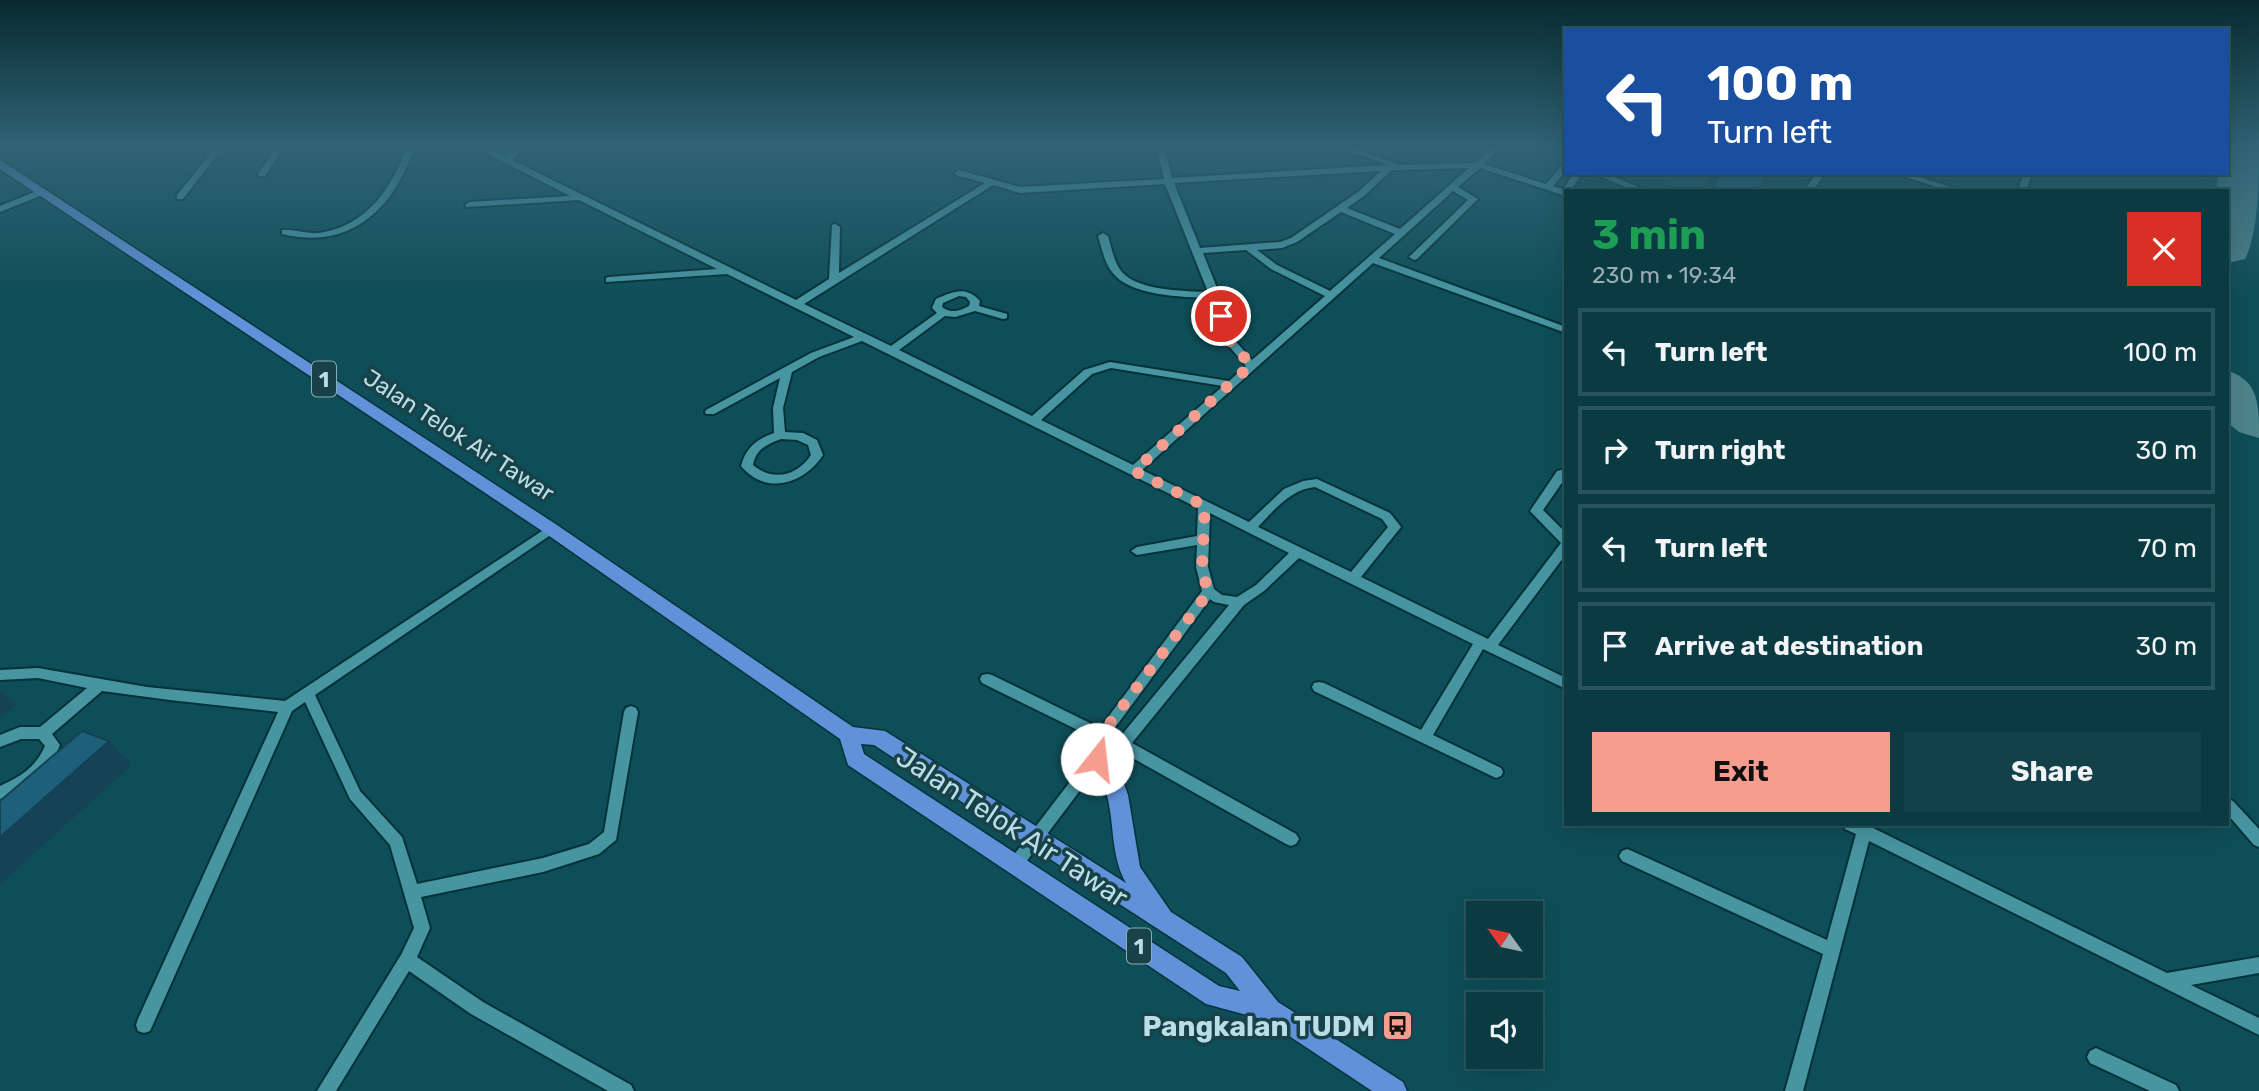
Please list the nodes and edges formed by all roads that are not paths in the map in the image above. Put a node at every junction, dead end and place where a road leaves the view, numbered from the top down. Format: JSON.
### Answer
{"nodes":[{"id":1,"x":32,"y":196,"type":"edge"},
{"id":2,"x":48,"y":196,"type":"edge"},
{"id":3,"x":382,"y":196,"type":"edge"},
{"id":4,"x":576,"y":196,"type":"edge"},
{"id":5,"x":971,"y":196,"type":"edge"},
{"id":6,"x":1174,"y":196,"type":"edge"},
{"id":7,"x":1354,"y":196,"type":"edge"},
{"id":8,"x":1445,"y":196,"type":"edge"},
{"id":9,"x":1468,"y":196,"type":"edge"},
{"id":10,"x":580,"y":198,"type":"junction"},
{"id":11,"x":469,"y":205,"type":"dead end"},
{"id":12,"x":1339,"y":208,"type":"junction"},
{"id":13,"x":0,"y":209,"type":"edge"},
{"id":14,"x":835,"y":228,"type":"dead end"},
{"id":15,"x":285,"y":232,"type":"dead end"},
{"id":16,"x":1402,"y":233,"type":"junction"},
{"id":17,"x":1103,"y":236,"type":"dead end"},
{"id":18,"x":1249,"y":248,"type":"junction"},
{"id":19,"x":1197,"y":251,"type":"junction"},
{"id":20,"x":1414,"y":257,"type":"dead end"},
{"id":21,"x":1372,"y":259,"type":"junction"},
{"id":22,"x":728,"y":271,"type":"junction"},
{"id":23,"x":609,"y":280,"type":"dead end"},
{"id":24,"x":834,"y":280,"type":"junction"},
{"id":25,"x":1214,"y":295,"type":"junction"},
{"id":26,"x":1331,"y":295,"type":"junction"},
{"id":27,"x":796,"y":304,"type":"junction"},
{"id":28,"x":974,"y":308,"type":"junction"},
{"id":29,"x":943,"y":313,"type":"junction"},
{"id":30,"x":1003,"y":316,"type":"dead end"},
{"id":31,"x":1564,"y":329,"type":"edge"},
{"id":32,"x":862,"y":337,"type":"junction"},
{"id":33,"x":891,"y":351,"type":"junction"},
{"id":34,"x":1251,"y":365,"type":"junction"},
{"id":35,"x":787,"y":370,"type":"junction"},
{"id":36,"x":1229,"y":384,"type":"junction"},
{"id":37,"x":710,"y":412,"type":"dead end"},
{"id":38,"x":1033,"y":421,"type":"junction"},
{"id":39,"x":780,"y":435,"type":"junction"},
{"id":40,"x":1134,"y":471,"type":"junction"},
{"id":41,"x":1564,"y":473,"type":"edge"},
{"id":42,"x":1205,"y":506,"type":"junction"},
{"id":43,"x":551,"y":529,"type":"junction"},
{"id":44,"x":1249,"y":529,"type":"junction"},
{"id":45,"x":1204,"y":539,"type":"junction"},
{"id":46,"x":1564,"y":541,"type":"edge"},
{"id":47,"x":1564,"y":545,"type":"edge"},
{"id":48,"x":1137,"y":551,"type":"dead end"},
{"id":49,"x":1298,"y":552,"type":"junction"},
{"id":50,"x":1353,"y":578,"type":"junction"},
{"id":51,"x":1208,"y":593,"type":"junction"},
{"id":52,"x":1239,"y":601,"type":"junction"},
{"id":53,"x":1485,"y":644,"type":"junction"},
{"id":54,"x":0,"y":675,"type":"edge"},
{"id":55,"x":987,"y":679,"type":"dead end"},
{"id":56,"x":1564,"y":683,"type":"edge"},
{"id":57,"x":100,"y":685,"type":"junction"},
{"id":58,"x":1319,"y":687,"type":"dead end"},
{"id":59,"x":308,"y":694,"type":"junction"},
{"id":60,"x":287,"y":707,"type":"junction"},
{"id":61,"x":631,"y":712,"type":"dead end"},
{"id":62,"x":43,"y":733,"type":"junction"},
{"id":63,"x":849,"y":735,"type":"junction"},
{"id":64,"x":1424,"y":737,"type":"junction"},
{"id":65,"x":0,"y":741,"type":"edge"},
{"id":66,"x":1122,"y":745,"type":"junction"},
{"id":67,"x":1101,"y":747,"type":"junction"},
{"id":68,"x":1496,"y":772,"type":"dead end"},
{"id":69,"x":0,"y":793,"type":"edge"},
{"id":70,"x":2229,"y":806,"type":"edge"},
{"id":71,"x":1857,"y":828,"type":"edge"},
{"id":72,"x":1037,"y":836,"type":"junction"},
{"id":73,"x":1291,"y":839,"type":"dead end"},
{"id":74,"x":2259,"y":840,"type":"edge"},
{"id":75,"x":1627,"y":856,"type":"dead end"},
{"id":76,"x":1015,"y":865,"type":"junction"},
{"id":77,"x":412,"y":892,"type":"junction"},
{"id":78,"x":1168,"y":922,"type":"junction"},
{"id":79,"x":1832,"y":950,"type":"junction"},
{"id":80,"x":407,"y":960,"type":"junction"},
{"id":81,"x":2259,"y":965,"type":"edge"},
{"id":82,"x":2166,"y":981,"type":"junction"},
{"id":83,"x":1270,"y":1010,"type":"junction"},
{"id":84,"x":144,"y":1026,"type":"dead end"},
{"id":85,"x":2259,"y":1027,"type":"edge"},
{"id":86,"x":2096,"y":1057,"type":"dead end"},
{"id":87,"x":326,"y":1091,"type":"edge"},
{"id":88,"x":625,"y":1091,"type":"edge"},
{"id":89,"x":1394,"y":1091,"type":"edge"},
{"id":90,"x":1794,"y":1091,"type":"edge"},
{"id":91,"x":2170,"y":1091,"type":"edge"}],
"edges":[{"from":1,"to":13,"type":"street"},
{"from":2,"to":43,"type":"main road","name":"Jalan Telok Air Tawar","number":"1"},
{"from":3,"to":15,"type":"street"},
{"from":4,"to":10,"type":"street"},
{"from":5,"to":24,"type":"street"},
{"from":6,"to":19,"type":"street"},
{"from":7,"to":12,"type":"street"},
{"from":8,"to":16,"type":"street"},
{"from":9,"to":20,"type":"street"},
{"from":10,"to":11,"type":"street"},
{"from":10,"to":22,"type":"street"},
{"from":12,"to":16,"type":"street"},
{"from":12,"to":18,"type":"street"},
{"from":14,"to":24,"type":"street"},
{"from":16,"to":21,"type":"street"},
{"from":17,"to":25,"type":"street"},
{"from":18,"to":19,"type":"street"},
{"from":18,"to":26,"type":"street"},
{"from":19,"to":25,"type":"street"},
{"from":21,"to":26,"type":"street"},
{"from":21,"to":31,"type":"street"},
{"from":22,"to":23,"type":"street"},
{"from":22,"to":27,"type":"street"},
{"from":24,"to":27,"type":"street"},
{"from":25,"to":34,"type":"street"},
{"from":26,"to":34,"type":"street"},
{"from":27,"to":32,"type":"street"},
{"from":28,"to":29,"type":"street"},
{"from":28,"to":29,"type":"street"},
{"from":28,"to":30,"type":"street"},
{"from":29,"to":33,"type":"street"},
{"from":32,"to":33,"type":"street"},
{"from":32,"to":35,"type":"street"},
{"from":33,"to":38,"type":"street"},
{"from":34,"to":36,"type":"street"},
{"from":35,"to":37,"type":"street"},
{"from":35,"to":39,"type":"street"},
{"from":36,"to":38,"type":"street"},
{"from":36,"to":40,"type":"street"},
{"from":38,"to":40,"type":"street"},
{"from":39,"to":39,"type":"street"},
{"from":40,"to":42,"type":"street"},
{"from":41,"to":46,"type":"street"},
{"from":42,"to":44,"type":"street"},
{"from":42,"to":45,"type":"street"},
{"from":43,"to":59,"type":"street"},
{"from":43,"to":63,"type":"main road","name":"Jalan Telok Air Tawar","number":"1"},
{"from":44,"to":49,"type":"street"},
{"from":44,"to":50,"type":"street"},
{"from":45,"to":48,"type":"street"},
{"from":45,"to":51,"type":"street"},
{"from":47,"to":53,"type":"street"},
{"from":49,"to":50,"type":"street"},
{"from":49,"to":52,"type":"street"},
{"from":50,"to":53,"type":"street"},
{"from":51,"to":52,"type":"street"},
{"from":51,"to":67,"type":"street"},
{"from":52,"to":66,"type":"street"},
{"from":53,"to":56,"type":"street"},
{"from":53,"to":64,"type":"street"},
{"from":54,"to":57,"type":"street"},
{"from":55,"to":67,"type":"street"},
{"from":57,"to":60,"type":"street"},
{"from":57,"to":62,"type":"street"},
{"from":58,"to":64,"type":"street"},
{"from":59,"to":60,"type":"street"},
{"from":59,"to":77,"type":"street"},
{"from":60,"to":84,"type":"street"},
{"from":61,"to":77,"type":"street"},
{"from":62,"to":65,"type":"street"},
{"from":62,"to":69,"type":"street"},
{"from":63,"to":72,"type":"main road","name":"Jalan Telok Air Tawar","number":"1"},
{"from":63,"to":76,"type":"main road","name":"Jalan Telok Air Tawar","number":"1"},
{"from":64,"to":68,"type":"street"},
{"from":66,"to":67,"type":"street"},
{"from":66,"to":73,"type":"street"},
{"from":67,"to":72,"type":"street"},
{"from":67,"to":78,"type":"main road"},
{"from":70,"to":74,"type":"street"},
{"from":71,"to":79,"type":"street"},
{"from":71,"to":82,"type":"street"},
{"from":72,"to":76,"type":"street"},
{"from":72,"to":78,"type":"main road","name":"Jalan Telok Air Tawar","number":"1"},
{"from":75,"to":79,"type":"street"},
{"from":76,"to":83,"type":"main road","name":"Jalan Telok Air Tawar","number":"1"},
{"from":77,"to":80,"type":"street"},
{"from":78,"to":83,"type":"main road","name":"Jalan Telok Air Tawar","number":"1"},
{"from":79,"to":90,"type":"street"},
{"from":80,"to":87,"type":"street"},
{"from":80,"to":88,"type":"street"},
{"from":81,"to":82,"type":"street"},
{"from":82,"to":85,"type":"street"},
{"from":83,"to":89,"type":"main road","name":"Jalan Telok Air Tawar","number":"1"},
{"from":86,"to":91,"type":"street"}]}
